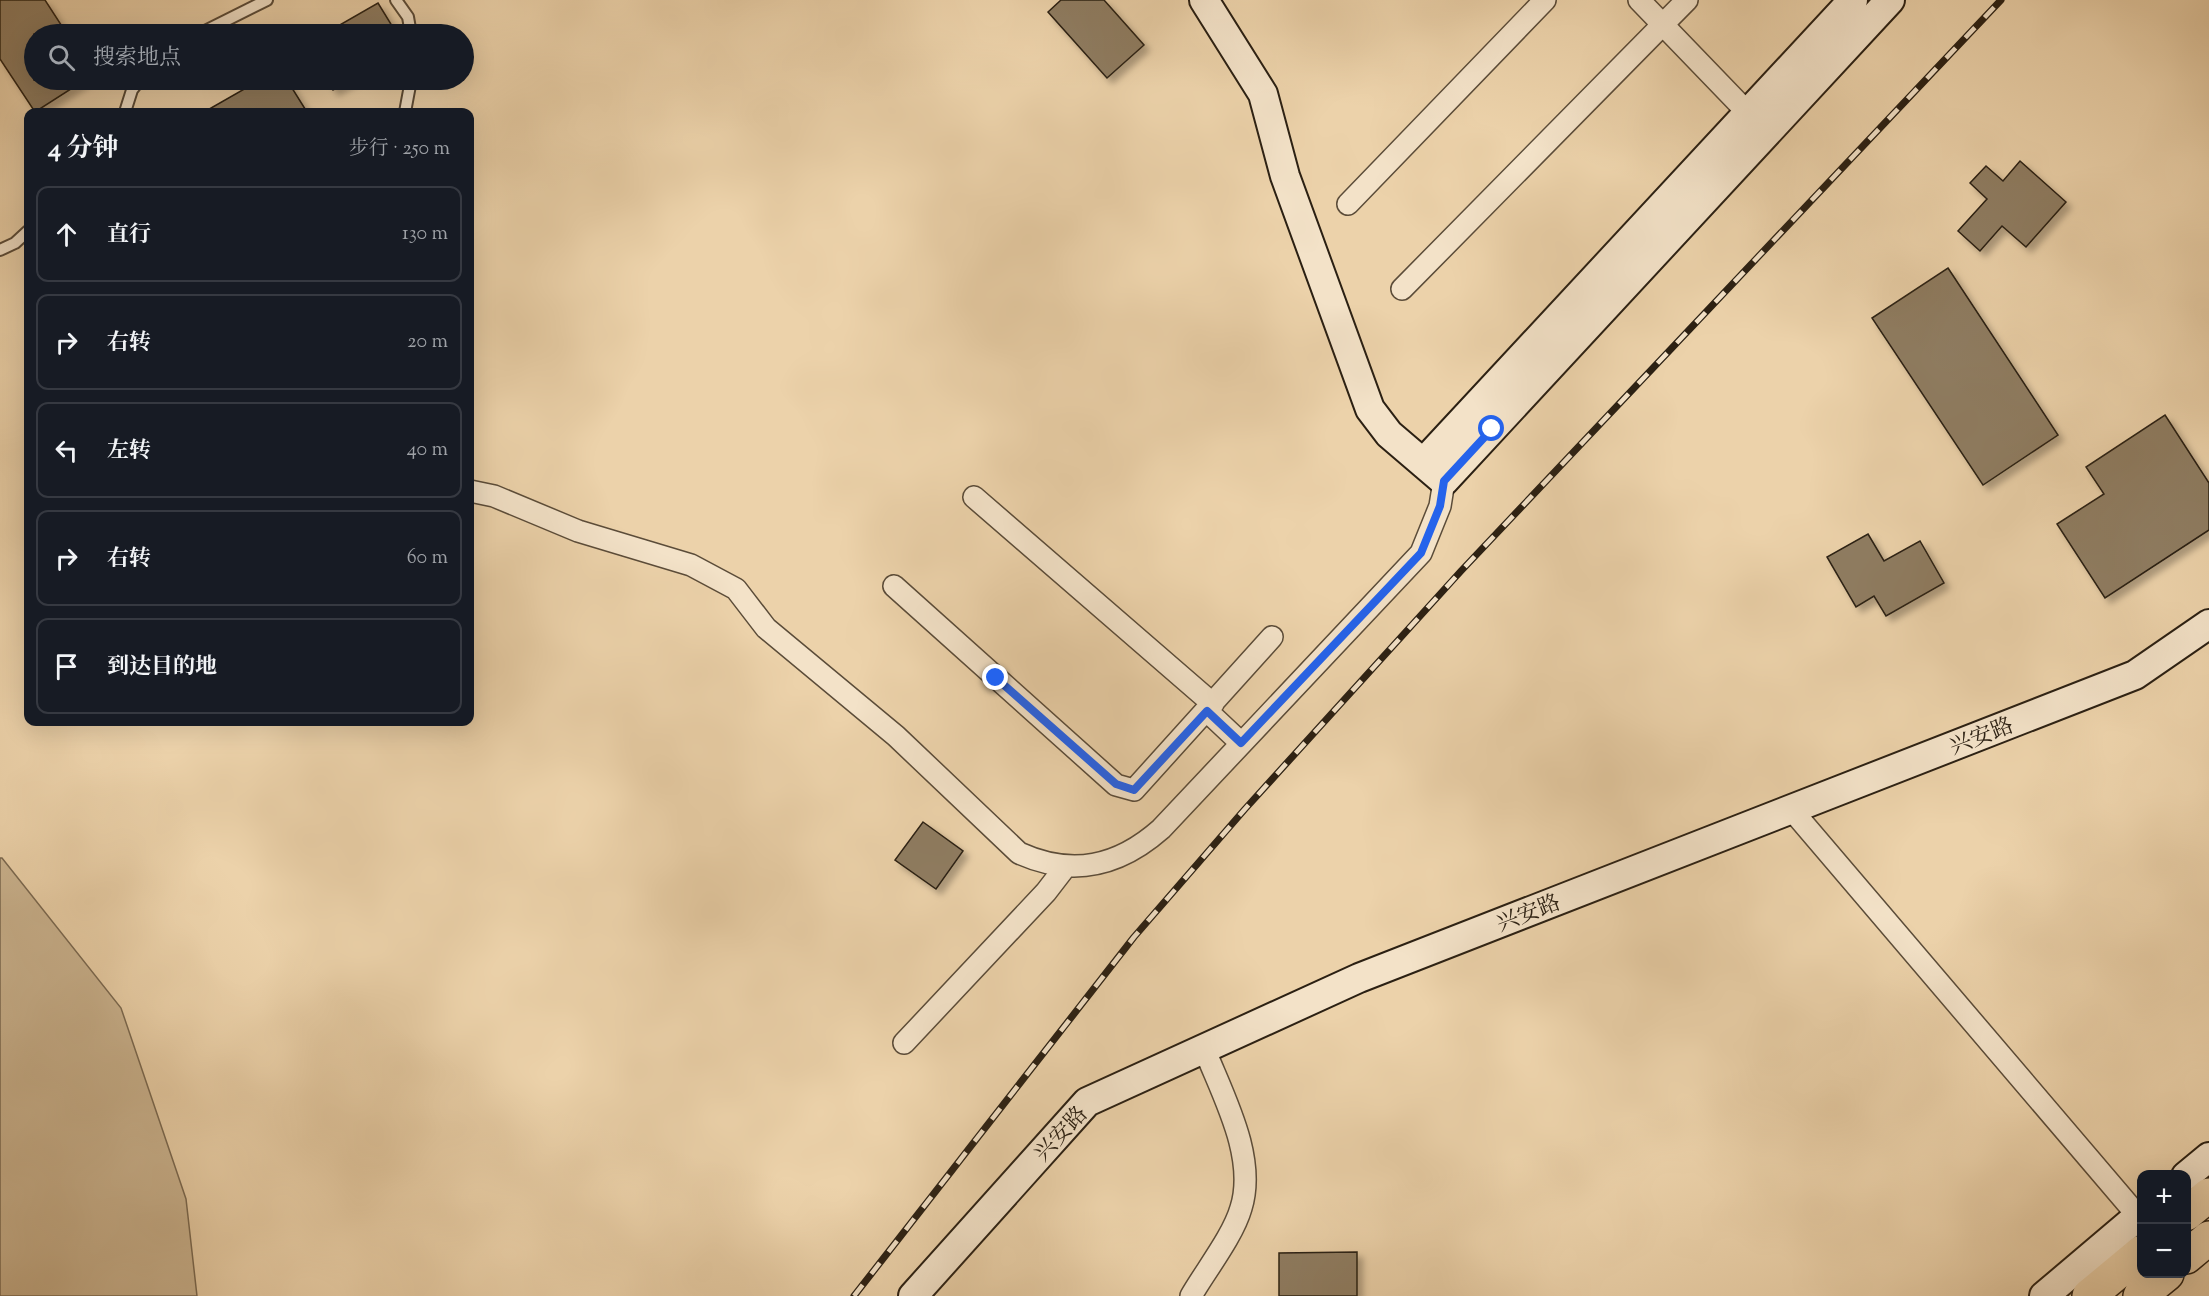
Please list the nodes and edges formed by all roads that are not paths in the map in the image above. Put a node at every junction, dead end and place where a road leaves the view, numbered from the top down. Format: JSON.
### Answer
{"nodes":[{"id":1,"x":267,"y":0,"type":"edge"},
{"id":2,"x":396,"y":0,"type":"edge"},
{"id":3,"x":1204,"y":0,"type":"edge"},
{"id":4,"x":1545,"y":0,"type":"edge"},
{"id":5,"x":1639,"y":0,"type":"edge"},
{"id":6,"x":1687,"y":0,"type":"edge"},
{"id":7,"x":1853,"y":0,"type":"edge"},
{"id":8,"x":1890,"y":0,"type":"edge"},
{"id":9,"x":218,"y":24,"type":"edge"},
{"id":10,"x":409,"y":24,"type":"edge"},
{"id":11,"x":1662,"y":25,"type":"junction"},
{"id":12,"x":132,"y":90,"type":"edge"},
{"id":13,"x":409,"y":90,"type":"edge"},
{"id":14,"x":126,"y":108,"type":"edge"},
{"id":15,"x":406,"y":108,"type":"edge"},
{"id":16,"x":1748,"y":113,"type":"junction"},
{"id":17,"x":1348,"y":204,"type":"dead end"},
{"id":18,"x":24,"y":235,"type":"edge"},
{"id":19,"x":0,"y":250,"type":"edge"},
{"id":20,"x":1402,"y":289,"type":"dead end"},
{"id":21,"x":1434,"y":472,"type":"junction"},
{"id":22,"x":474,"y":492,"type":"edge"},
{"id":23,"x":974,"y":496,"type":"dead end"},
{"id":24,"x":894,"y":586,"type":"dead end"},
{"id":25,"x":2209,"y":624,"type":"edge"},
{"id":26,"x":1272,"y":637,"type":"dead end"},
{"id":27,"x":1210,"y":708,"type":"junction"},
{"id":28,"x":1241,"y":743,"type":"junction"},
{"id":29,"x":1791,"y":809,"type":"junction"},
{"id":30,"x":1066,"y":866,"type":"junction"},
{"id":31,"x":904,"y":1043,"type":"dead end"},
{"id":32,"x":1204,"y":1048,"type":"junction"},
{"id":33,"x":2209,"y":1157,"type":"edge"},
{"id":34,"x":2191,"y":1173,"type":"edge"},
{"id":35,"x":2209,"y":1195,"type":"edge"},
{"id":36,"x":2191,"y":1211,"type":"edge"},
{"id":37,"x":2137,"y":1212,"type":"edge"},
{"id":38,"x":2137,"y":1218,"type":"edge"},
{"id":39,"x":2209,"y":1238,"type":"edge"},
{"id":40,"x":2191,"y":1254,"type":"edge"},
{"id":41,"x":2137,"y":1256,"type":"edge"},
{"id":42,"x":2162,"y":1278,"type":"edge"},
{"id":43,"x":1194,"y":1294,"type":"edge"},
{"id":44,"x":913,"y":1296,"type":"edge"},
{"id":45,"x":2044,"y":1296,"type":"edge"},
{"id":46,"x":2089,"y":1296,"type":"edge"},
{"id":47,"x":2140,"y":1296,"type":"edge"}],
"edges":[{"from":1,"to":9,"type":"lane"},
{"from":2,"to":10,"type":"lane"},
{"from":3,"to":21,"type":"street"},
{"from":4,"to":17,"type":"street"},
{"from":5,"to":11,"type":"street"},
{"from":6,"to":11,"type":"street"},
{"from":7,"to":16,"type":"street"},
{"from":8,"to":21,"type":"street"},
{"from":11,"to":16,"type":"street"},
{"from":11,"to":20,"type":"street"},
{"from":12,"to":14,"type":"lane"},
{"from":13,"to":15,"type":"lane"},
{"from":16,"to":21,"type":"street"},
{"from":18,"to":19,"type":"lane"},
{"from":21,"to":28,"type":"street"},
{"from":22,"to":30,"type":"street"},
{"from":23,"to":27,"type":"street"},
{"from":24,"to":27,"type":"street"},
{"from":25,"to":29,"type":"street","name":"兴安路"},
{"from":26,"to":27,"type":"street"},
{"from":27,"to":28,"type":"street"},
{"from":28,"to":30,"type":"street"},
{"from":29,"to":32,"type":"street","name":"兴安路"},
{"from":29,"to":37,"type":"street"},
{"from":30,"to":31,"type":"street"},
{"from":32,"to":43,"type":"street"},
{"from":32,"to":44,"type":"street","name":"兴安路"},
{"from":33,"to":34,"type":"street"},
{"from":35,"to":36,"type":"highway"},
{"from":38,"to":45,"type":"street"},
{"from":39,"to":40,"type":"highway"},
{"from":41,"to":46,"type":"highway"},
{"from":42,"to":47,"type":"highway"}]}
